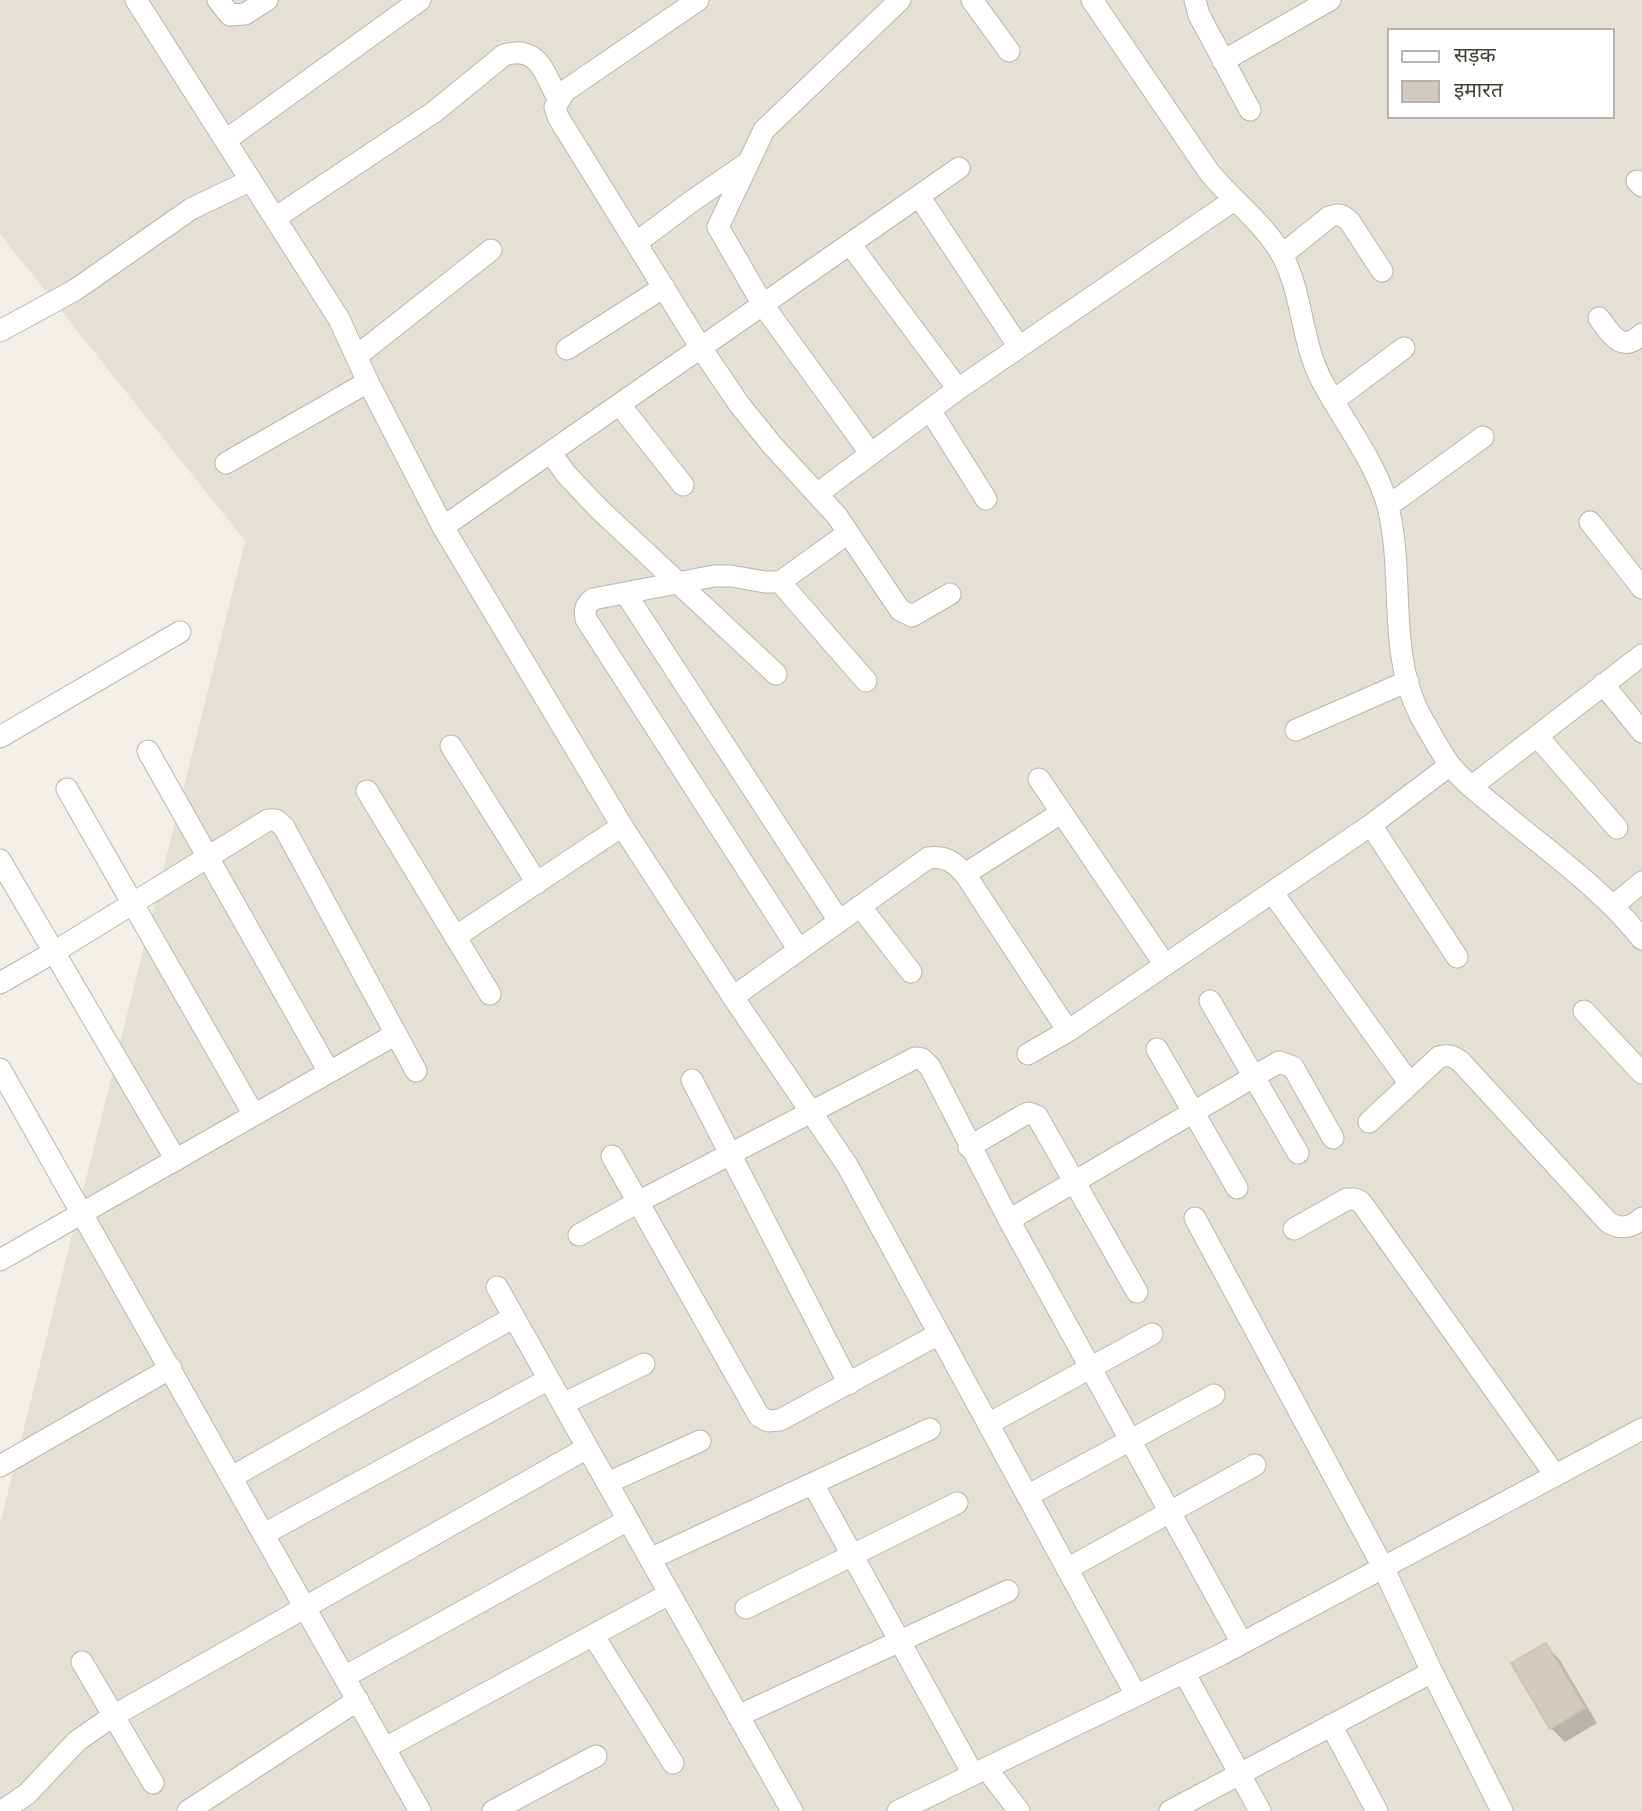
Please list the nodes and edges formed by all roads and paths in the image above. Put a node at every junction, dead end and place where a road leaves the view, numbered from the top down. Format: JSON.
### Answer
{"nodes":[{"id":1,"x":136,"y":0,"type":"edge"},
{"id":2,"x":218,"y":0,"type":"edge"},
{"id":3,"x":267,"y":0,"type":"edge"},
{"id":4,"x":419,"y":0,"type":"edge"},
{"id":5,"x":698,"y":0,"type":"edge"},
{"id":6,"x":900,"y":0,"type":"edge"},
{"id":7,"x":972,"y":0,"type":"edge"},
{"id":8,"x":1092,"y":0,"type":"edge"},
{"id":9,"x":1195,"y":0,"type":"edge"},
{"id":10,"x":1330,"y":0,"type":"edge"},
{"id":11,"x":1009,"y":51,"type":"dead end"},
{"id":12,"x":1223,"y":61,"type":"junction"},
{"id":13,"x":558,"y":99,"type":"junction"},
{"id":14,"x":1250,"y":110,"type":"dead end"},
{"id":15,"x":226,"y":140,"type":"junction"},
{"id":16,"x":748,"y":163,"type":"junction"},
{"id":17,"x":959,"y":168,"type":"dead end"},
{"id":18,"x":251,"y":180,"type":"junction"},
{"id":19,"x":919,"y":196,"type":"junction"},
{"id":20,"x":1234,"y":200,"type":"junction"},
{"id":21,"x":275,"y":218,"type":"junction"},
{"id":22,"x":636,"y":243,"type":"junction"},
{"id":23,"x":850,"y":244,"type":"junction"},
{"id":24,"x":491,"y":250,"type":"dead end"},
{"id":25,"x":1282,"y":255,"type":"junction"},
{"id":26,"x":1382,"y":271,"type":"dead end"},
{"id":27,"x":663,"y":287,"type":"junction"},
{"id":28,"x":763,"y":305,"type":"junction"},
{"id":29,"x":1599,"y":318,"type":"dead end"},
{"id":30,"x":0,"y":331,"type":"edge"},
{"id":31,"x":1642,"y":334,"type":"edge"},
{"id":32,"x":1019,"y":347,"type":"junction"},
{"id":33,"x":701,"y":348,"type":"junction"},
{"id":34,"x":1404,"y":348,"type":"dead end"},
{"id":35,"x":567,"y":349,"type":"dead end"},
{"id":36,"x":358,"y":355,"type":"junction"},
{"id":37,"x":368,"y":382,"type":"junction"},
{"id":38,"x":958,"y":389,"type":"junction"},
{"id":39,"x":1333,"y":401,"type":"junction"},
{"id":40,"x":620,"y":405,"type":"junction"},
{"id":41,"x":930,"y":410,"type":"junction"},
{"id":42,"x":1483,"y":437,"type":"dead end"},
{"id":43,"x":551,"y":453,"type":"junction"},
{"id":44,"x":871,"y":454,"type":"junction"},
{"id":45,"x":226,"y":463,"type":"dead end"},
{"id":46,"x":683,"y":485,"type":"dead end"},
{"id":47,"x":817,"y":494,"type":"junction"},
{"id":48,"x":986,"y":499,"type":"dead end"},
{"id":49,"x":1388,"y":506,"type":"junction"},
{"id":50,"x":1590,"y":522,"type":"dead end"},
{"id":51,"x":443,"y":527,"type":"junction"},
{"id":52,"x":848,"y":533,"type":"junction"},
{"id":53,"x":780,"y":582,"type":"junction"},
{"id":54,"x":677,"y":583,"type":"junction"},
{"id":55,"x":1642,"y":588,"type":"edge"},
{"id":56,"x":626,"y":594,"type":"junction"},
{"id":57,"x":950,"y":594,"type":"dead end"},
{"id":58,"x":180,"y":632,"type":"dead end"},
{"id":59,"x":1642,"y":654,"type":"edge"},
{"id":60,"x":776,"y":674,"type":"dead end"},
{"id":61,"x":866,"y":681,"type":"dead end"},
{"id":62,"x":1408,"y":681,"type":"junction"},
{"id":63,"x":1603,"y":684,"type":"junction"},
{"id":64,"x":1296,"y":730,"type":"dead end"},
{"id":65,"x":1642,"y":732,"type":"edge"},
{"id":66,"x":1537,"y":736,"type":"junction"},
{"id":67,"x":0,"y":737,"type":"edge"},
{"id":68,"x":451,"y":746,"type":"dead end"},
{"id":69,"x":148,"y":751,"type":"dead end"},
{"id":70,"x":1450,"y":765,"type":"junction"},
{"id":71,"x":1039,"y":779,"type":"dead end"},
{"id":72,"x":1471,"y":787,"type":"junction"},
{"id":73,"x":67,"y":789,"type":"dead end"},
{"id":74,"x":367,"y":791,"type":"dead end"},
{"id":75,"x":1061,"y":813,"type":"junction"},
{"id":76,"x":1371,"y":825,"type":"junction"},
{"id":77,"x":622,"y":826,"type":"junction"},
{"id":78,"x":1617,"y":828,"type":"dead end"},
{"id":79,"x":207,"y":857,"type":"junction"},
{"id":80,"x":0,"y":860,"type":"edge"},
{"id":81,"x":965,"y":874,"type":"junction"},
{"id":82,"x":1642,"y":882,"type":"edge"},
{"id":83,"x":537,"y":883,"type":"junction"},
{"id":84,"x":1272,"y":892,"type":"junction"},
{"id":85,"x":133,"y":902,"type":"junction"},
{"id":86,"x":860,"y":906,"type":"junction"},
{"id":87,"x":1613,"y":906,"type":"junction"},
{"id":88,"x":839,"y":921,"type":"junction"},
{"id":89,"x":456,"y":937,"type":"junction"},
{"id":90,"x":1642,"y":939,"type":"edge"},
{"id":91,"x":799,"y":950,"type":"junction"},
{"id":92,"x":54,"y":952,"type":"junction"},
{"id":93,"x":1457,"y":957,"type":"dead end"},
{"id":94,"x":1165,"y":965,"type":"junction"},
{"id":95,"x":911,"y":972,"type":"dead end"},
{"id":96,"x":0,"y":983,"type":"edge"},
{"id":97,"x":490,"y":993,"type":"dead end"},
{"id":98,"x":733,"y":997,"type":"junction"},
{"id":99,"x":1210,"y":1001,"type":"dead end"},
{"id":100,"x":1584,"y":1011,"type":"dead end"},
{"id":101,"x":1068,"y":1031,"type":"junction"},
{"id":102,"x":396,"y":1034,"type":"junction"},
{"id":103,"x":1157,"y":1049,"type":"dead end"},
{"id":104,"x":1028,"y":1054,"type":"dead end"},
{"id":105,"x":0,"y":1069,"type":"edge"},
{"id":106,"x":416,"y":1071,"type":"dead end"},
{"id":107,"x":329,"y":1072,"type":"junction"},
{"id":108,"x":1642,"y":1073,"type":"edge"},
{"id":109,"x":1254,"y":1077,"type":"junction"},
{"id":110,"x":692,"y":1080,"type":"dead end"},
{"id":111,"x":1410,"y":1084,"type":"junction"},
{"id":112,"x":1193,"y":1112,"type":"junction"},
{"id":113,"x":812,"y":1113,"type":"junction"},
{"id":114,"x":254,"y":1115,"type":"junction"},
{"id":115,"x":1369,"y":1122,"type":"dead end"},
{"id":116,"x":1333,"y":1138,"type":"dead end"},
{"id":117,"x":970,"y":1147,"type":"junction"},
{"id":118,"x":1298,"y":1153,"type":"dead end"},
{"id":119,"x":731,"y":1155,"type":"junction"},
{"id":120,"x":612,"y":1156,"type":"dead end"},
{"id":121,"x":176,"y":1160,"type":"junction"},
{"id":122,"x":1075,"y":1180,"type":"junction"},
{"id":123,"x":1237,"y":1188,"type":"dead end"},
{"id":124,"x":638,"y":1202,"type":"junction"},
{"id":125,"x":82,"y":1213,"type":"junction"},
{"id":126,"x":1195,"y":1218,"type":"dead end"},
{"id":127,"x":1642,"y":1218,"type":"edge"},
{"id":128,"x":1009,"y":1220,"type":"junction"},
{"id":129,"x":1294,"y":1228,"type":"dead end"},
{"id":130,"x":579,"y":1235,"type":"dead end"},
{"id":131,"x":0,"y":1260,"type":"edge"},
{"id":132,"x":497,"y":1287,"type":"dead end"},
{"id":133,"x":1137,"y":1292,"type":"dead end"},
{"id":134,"x":514,"y":1317,"type":"junction"},
{"id":135,"x":939,"y":1334,"type":"junction"},
{"id":136,"x":1152,"y":1334,"type":"dead end"},
{"id":137,"x":644,"y":1364,"type":"dead end"},
{"id":138,"x":171,"y":1368,"type":"junction"},
{"id":139,"x":1089,"y":1368,"type":"junction"},
{"id":140,"x":549,"y":1379,"type":"junction"},
{"id":141,"x":849,"y":1384,"type":"junction"},
{"id":142,"x":1214,"y":1395,"type":"dead end"},
{"id":143,"x":563,"y":1404,"type":"junction"},
{"id":144,"x":988,"y":1424,"type":"junction"},
{"id":145,"x":930,"y":1429,"type":"dead end"},
{"id":146,"x":1642,"y":1429,"type":"edge"},
{"id":147,"x":1129,"y":1440,"type":"junction"},
{"id":148,"x":700,"y":1441,"type":"dead end"},
{"id":149,"x":587,"y":1448,"type":"junction"},
{"id":150,"x":1255,"y":1465,"type":"dead end"},
{"id":151,"x":0,"y":1466,"type":"edge"},
{"id":152,"x":1555,"y":1475,"type":"junction"},
{"id":153,"x":232,"y":1477,"type":"junction"},
{"id":154,"x":607,"y":1483,"type":"junction"},
{"id":155,"x":813,"y":1483,"type":"junction"},
{"id":156,"x":1027,"y":1496,"type":"junction"},
{"id":157,"x":957,"y":1503,"type":"dead end"},
{"id":158,"x":1169,"y":1513,"type":"junction"},
{"id":159,"x":628,"y":1520,"type":"junction"},
{"id":160,"x":264,"y":1534,"type":"junction"},
{"id":161,"x":853,"y":1555,"type":"junction"},
{"id":162,"x":650,"y":1559,"type":"junction"},
{"id":163,"x":1383,"y":1567,"type":"junction"},
{"id":164,"x":1067,"y":1569,"type":"junction"},
{"id":165,"x":1008,"y":1591,"type":"dead end"},
{"id":166,"x":670,"y":1594,"type":"junction"},
{"id":167,"x":305,"y":1607,"type":"junction"},
{"id":168,"x":746,"y":1608,"type":"dead end"},
{"id":169,"x":593,"y":1635,"type":"junction"},
{"id":170,"x":901,"y":1641,"type":"junction"},
{"id":171,"x":1242,"y":1643,"type":"junction"},
{"id":172,"x":82,"y":1662,"type":"dead end"},
{"id":173,"x":1184,"y":1672,"type":"junction"},
{"id":174,"x":1432,"y":1672,"type":"junction"},
{"id":175,"x":344,"y":1677,"type":"junction"},
{"id":176,"x":1136,"y":1695,"type":"junction"},
{"id":177,"x":358,"y":1700,"type":"junction"},
{"id":178,"x":113,"y":1716,"type":"junction"},
{"id":179,"x":738,"y":1716,"type":"junction"},
{"id":180,"x":1331,"y":1725,"type":"junction"},
{"id":181,"x":385,"y":1748,"type":"junction"},
{"id":182,"x":596,"y":1756,"type":"dead end"},
{"id":183,"x":673,"y":1763,"type":"dead end"},
{"id":184,"x":980,"y":1771,"type":"junction"},
{"id":185,"x":1240,"y":1774,"type":"junction"},
{"id":186,"x":153,"y":1783,"type":"dead end"},
{"id":187,"x":2,"y":1811,"type":"edge"},
{"id":188,"x":188,"y":1811,"type":"edge"},
{"id":189,"x":420,"y":1811,"type":"edge"},
{"id":190,"x":493,"y":1811,"type":"edge"},
{"id":191,"x":792,"y":1811,"type":"edge"},
{"id":192,"x":898,"y":1811,"type":"edge"},
{"id":193,"x":1018,"y":1811,"type":"edge"},
{"id":194,"x":1170,"y":1811,"type":"edge"},
{"id":195,"x":1260,"y":1811,"type":"edge"},
{"id":196,"x":1377,"y":1811,"type":"edge"},
{"id":197,"x":1502,"y":1811,"type":"edge"}],
"edges":[{"from":1,"to":15,"type":"street"},
{"from":2,"to":3,"type":"street"},
{"from":4,"to":15,"type":"street"},
{"from":5,"to":13,"type":"street"},
{"from":6,"to":16,"type":"street"},
{"from":7,"to":11,"type":"street"},
{"from":8,"to":20,"type":"street"},
{"from":9,"to":12,"type":"street"},
{"from":10,"to":12,"type":"street"},
{"from":12,"to":14,"type":"street"},
{"from":13,"to":21,"type":"street"},
{"from":13,"to":22,"type":"street"},
{"from":15,"to":18,"type":"street"},
{"from":16,"to":22,"type":"street"},
{"from":16,"to":28,"type":"street"},
{"from":17,"to":19,"type":"street"},
{"from":18,"to":21,"type":"street"},
{"from":18,"to":30,"type":"street"},
{"from":19,"to":23,"type":"street"},
{"from":19,"to":32,"type":"street"},
{"from":20,"to":25,"type":"street"},
{"from":20,"to":32,"type":"street"},
{"from":21,"to":36,"type":"street"},
{"from":22,"to":27,"type":"street"},
{"from":23,"to":28,"type":"street"},
{"from":23,"to":38,"type":"street"},
{"from":24,"to":36,"type":"street"},
{"from":25,"to":26,"type":"street"},
{"from":25,"to":39,"type":"street"},
{"from":27,"to":33,"type":"street"},
{"from":27,"to":35,"type":"street"},
{"from":28,"to":33,"type":"street"},
{"from":28,"to":44,"type":"street"},
{"from":29,"to":31,"type":"street"},
{"from":32,"to":38,"type":"street"},
{"from":33,"to":40,"type":"street"},
{"from":33,"to":47,"type":"street"},
{"from":34,"to":39,"type":"street"},
{"from":36,"to":37,"type":"street"},
{"from":37,"to":45,"type":"street"},
{"from":37,"to":51,"type":"street"},
{"from":38,"to":41,"type":"street"},
{"from":39,"to":49,"type":"street"},
{"from":40,"to":43,"type":"street"},
{"from":40,"to":46,"type":"street"},
{"from":41,"to":44,"type":"street"},
{"from":41,"to":48,"type":"street"},
{"from":42,"to":49,"type":"street"},
{"from":43,"to":51,"type":"street"},
{"from":43,"to":54,"type":"street"},
{"from":44,"to":47,"type":"street"},
{"from":47,"to":52,"type":"street"},
{"from":49,"to":62,"type":"street"},
{"from":50,"to":55,"type":"street"},
{"from":51,"to":77,"type":"street"},
{"from":52,"to":53,"type":"street"},
{"from":52,"to":57,"type":"street"},
{"from":53,"to":54,"type":"street"},
{"from":53,"to":61,"type":"street"},
{"from":54,"to":56,"type":"street"},
{"from":54,"to":60,"type":"street"},
{"from":56,"to":88,"type":"street"},
{"from":56,"to":91,"type":"street"},
{"from":58,"to":67,"type":"street"},
{"from":59,"to":63,"type":"street"},
{"from":62,"to":64,"type":"street"},
{"from":62,"to":70,"type":"street"},
{"from":63,"to":65,"type":"street"},
{"from":63,"to":66,"type":"street"},
{"from":66,"to":72,"type":"street"},
{"from":66,"to":78,"type":"street"},
{"from":68,"to":83,"type":"street"},
{"from":69,"to":79,"type":"street"},
{"from":70,"to":72,"type":"street"},
{"from":70,"to":76,"type":"street"},
{"from":71,"to":75,"type":"street"},
{"from":72,"to":87,"type":"street"},
{"from":73,"to":85,"type":"street"},
{"from":74,"to":89,"type":"street"},
{"from":75,"to":81,"type":"street"},
{"from":75,"to":94,"type":"street"},
{"from":76,"to":84,"type":"street"},
{"from":76,"to":93,"type":"street"},
{"from":77,"to":83,"type":"street"},
{"from":77,"to":98,"type":"street"},
{"from":79,"to":85,"type":"street"},
{"from":79,"to":102,"type":"street"},
{"from":79,"to":107,"type":"street"},
{"from":80,"to":92,"type":"street"},
{"from":81,"to":86,"type":"street"},
{"from":81,"to":101,"type":"street"},
{"from":82,"to":87,"type":"street"},
{"from":83,"to":89,"type":"street"},
{"from":84,"to":94,"type":"street"},
{"from":84,"to":111,"type":"street"},
{"from":85,"to":92,"type":"street"},
{"from":85,"to":114,"type":"street"},
{"from":86,"to":88,"type":"street"},
{"from":86,"to":95,"type":"street"},
{"from":87,"to":90,"type":"street"},
{"from":88,"to":91,"type":"street"},
{"from":89,"to":97,"type":"street"},
{"from":91,"to":98,"type":"street"},
{"from":92,"to":96,"type":"street"},
{"from":92,"to":121,"type":"street"},
{"from":94,"to":101,"type":"street"},
{"from":98,"to":113,"type":"street"},
{"from":99,"to":109,"type":"street"},
{"from":100,"to":108,"type":"street"},
{"from":101,"to":104,"type":"street"},
{"from":102,"to":106,"type":"street"},
{"from":102,"to":107,"type":"street"},
{"from":103,"to":112,"type":"street"},
{"from":105,"to":125,"type":"street"},
{"from":107,"to":114,"type":"street"},
{"from":109,"to":112,"type":"street"},
{"from":109,"to":116,"type":"street"},
{"from":109,"to":118,"type":"street"},
{"from":110,"to":119,"type":"street"},
{"from":111,"to":115,"type":"street"},
{"from":111,"to":127,"type":"street"},
{"from":112,"to":122,"type":"street"},
{"from":112,"to":123,"type":"street"},
{"from":113,"to":117,"type":"street"},
{"from":113,"to":119,"type":"street"},
{"from":113,"to":135,"type":"street"},
{"from":114,"to":121,"type":"street"},
{"from":117,"to":122,"type":"street"},
{"from":117,"to":128,"type":"street"},
{"from":119,"to":124,"type":"street"},
{"from":119,"to":141,"type":"street"},
{"from":120,"to":124,"type":"street"},
{"from":121,"to":125,"type":"street"},
{"from":122,"to":128,"type":"street"},
{"from":122,"to":133,"type":"street"},
{"from":124,"to":130,"type":"street"},
{"from":124,"to":141,"type":"street"},
{"from":125,"to":131,"type":"street"},
{"from":125,"to":138,"type":"street"},
{"from":126,"to":163,"type":"street"},
{"from":128,"to":139,"type":"street"},
{"from":129,"to":152,"type":"street"},
{"from":132,"to":134,"type":"street"},
{"from":134,"to":140,"type":"street"},
{"from":134,"to":153,"type":"street"},
{"from":135,"to":141,"type":"street"},
{"from":135,"to":144,"type":"street"},
{"from":136,"to":139,"type":"street"},
{"from":137,"to":143,"type":"street"},
{"from":138,"to":151,"type":"street"},
{"from":138,"to":153,"type":"street"},
{"from":139,"to":144,"type":"street"},
{"from":139,"to":147,"type":"street"},
{"from":140,"to":143,"type":"street"},
{"from":140,"to":160,"type":"street"},
{"from":142,"to":147,"type":"street"},
{"from":143,"to":149,"type":"street"},
{"from":144,"to":156,"type":"street"},
{"from":145,"to":155,"type":"street"},
{"from":146,"to":152,"type":"street"},
{"from":147,"to":156,"type":"street"},
{"from":147,"to":158,"type":"street"},
{"from":148,"to":154,"type":"street"},
{"from":149,"to":154,"type":"street"},
{"from":149,"to":167,"type":"street"},
{"from":150,"to":158,"type":"street"},
{"from":152,"to":163,"type":"street"},
{"from":153,"to":160,"type":"street"},
{"from":154,"to":159,"type":"street"},
{"from":155,"to":161,"type":"street"},
{"from":155,"to":162,"type":"street"},
{"from":156,"to":164,"type":"street"},
{"from":157,"to":161,"type":"street"},
{"from":158,"to":164,"type":"street"},
{"from":158,"to":171,"type":"street"},
{"from":159,"to":162,"type":"street"},
{"from":159,"to":175,"type":"street"},
{"from":160,"to":167,"type":"street"},
{"from":161,"to":168,"type":"street"},
{"from":161,"to":170,"type":"street"},
{"from":162,"to":166,"type":"street"},
{"from":163,"to":171,"type":"street"},
{"from":163,"to":174,"type":"street"},
{"from":164,"to":176,"type":"street"},
{"from":165,"to":170,"type":"street"},
{"from":166,"to":169,"type":"street"},
{"from":166,"to":179,"type":"street"},
{"from":167,"to":175,"type":"street"},
{"from":167,"to":178,"type":"street"},
{"from":169,"to":181,"type":"street"},
{"from":169,"to":183,"type":"street"},
{"from":170,"to":179,"type":"street"},
{"from":170,"to":184,"type":"street"},
{"from":171,"to":173,"type":"street"},
{"from":172,"to":178,"type":"street"},
{"from":173,"to":176,"type":"street"},
{"from":173,"to":185,"type":"street"},
{"from":174,"to":180,"type":"street"},
{"from":174,"to":197,"type":"street"},
{"from":175,"to":177,"type":"street"},
{"from":176,"to":184,"type":"street"},
{"from":177,"to":181,"type":"street"},
{"from":177,"to":188,"type":"street"},
{"from":178,"to":186,"type":"street"},
{"from":178,"to":187,"type":"street"},
{"from":179,"to":191,"type":"street"},
{"from":180,"to":185,"type":"street"},
{"from":180,"to":196,"type":"street"},
{"from":181,"to":189,"type":"street"},
{"from":182,"to":190,"type":"street"},
{"from":184,"to":192,"type":"street"},
{"from":184,"to":193,"type":"street"},
{"from":185,"to":194,"type":"street"},
{"from":185,"to":195,"type":"street"}]}
